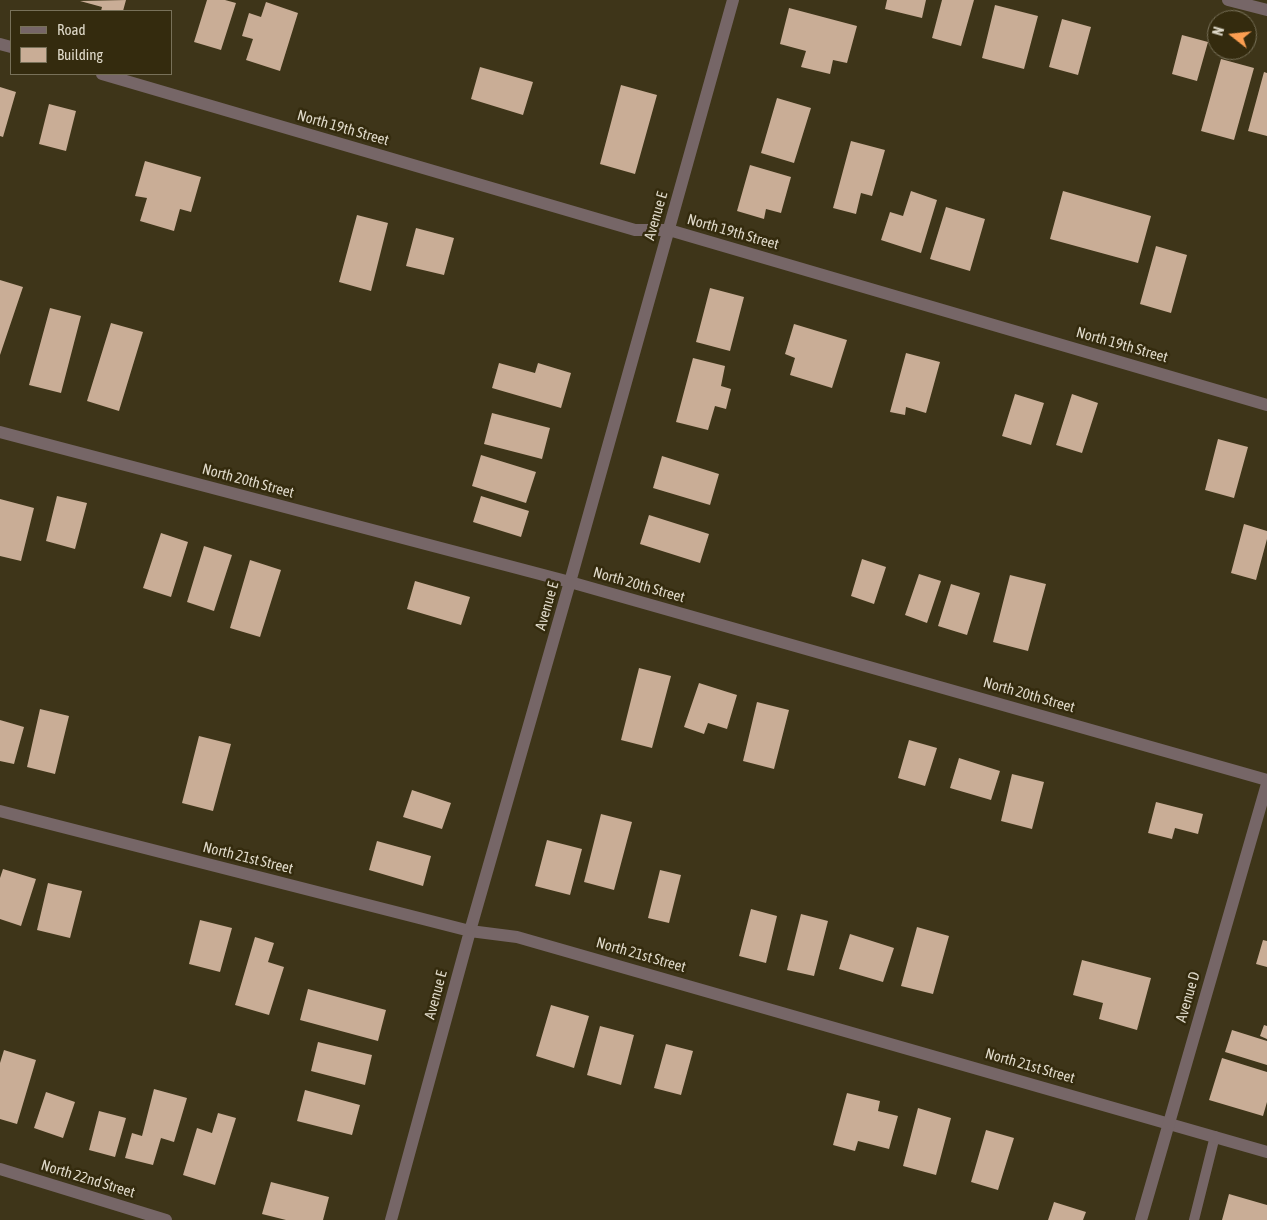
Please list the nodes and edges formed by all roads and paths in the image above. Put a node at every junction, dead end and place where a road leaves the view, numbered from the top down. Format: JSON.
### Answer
{"nodes":[{"id":1,"x":733,"y":0,"type":"edge"},
{"id":2,"x":1228,"y":0,"type":"edge"},
{"id":3,"x":1267,"y":10,"type":"edge"},
{"id":4,"x":105,"y":75,"type":"edge"},
{"id":5,"x":669,"y":230,"type":"junction"},
{"id":6,"x":1267,"y":405,"type":"edge"},
{"id":7,"x":0,"y":432,"type":"edge"},
{"id":8,"x":570,"y":582,"type":"junction"},
{"id":9,"x":1267,"y":780,"type":"edge"},
{"id":10,"x":1267,"y":784,"type":"edge"},
{"id":11,"x":0,"y":812,"type":"edge"},
{"id":12,"x":470,"y":931,"type":"junction"},
{"id":13,"x":1168,"y":1123,"type":"junction"},
{"id":14,"x":1215,"y":1136,"type":"junction"},
{"id":15,"x":1267,"y":1152,"type":"edge"},
{"id":16,"x":0,"y":1170,"type":"edge"},
{"id":17,"x":166,"y":1220,"type":"edge"},
{"id":18,"x":391,"y":1220,"type":"edge"},
{"id":19,"x":1141,"y":1220,"type":"edge"},
{"id":20,"x":1194,"y":1220,"type":"edge"}],
"edges":[{"from":1,"to":5,"type":"street","name":"Avenue E"},
{"from":2,"to":3,"type":"street"},
{"from":4,"to":5,"type":"street","name":"North 19th Street"},
{"from":5,"to":6,"type":"street","name":"North 19th Street"},
{"from":5,"to":8,"type":"street","name":"Avenue E"},
{"from":7,"to":8,"type":"street","name":"North 20th Street"},
{"from":8,"to":9,"type":"street","name":"North 20th Street"},
{"from":8,"to":12,"type":"street","name":"Avenue E"},
{"from":10,"to":13,"type":"street","name":"Avenue D"},
{"from":11,"to":12,"type":"street","name":"North 21st Street"},
{"from":12,"to":13,"type":"street","name":"North 21st Street"},
{"from":12,"to":18,"type":"street","name":"Avenue E"},
{"from":13,"to":14,"type":"street","name":"North 21st Street"},
{"from":13,"to":19,"type":"street","name":"Avenue D"},
{"from":14,"to":15,"type":"street","name":"North 21st Street"},
{"from":14,"to":20,"type":"lane"},
{"from":16,"to":17,"type":"street","name":"North 22nd Street"}]}
